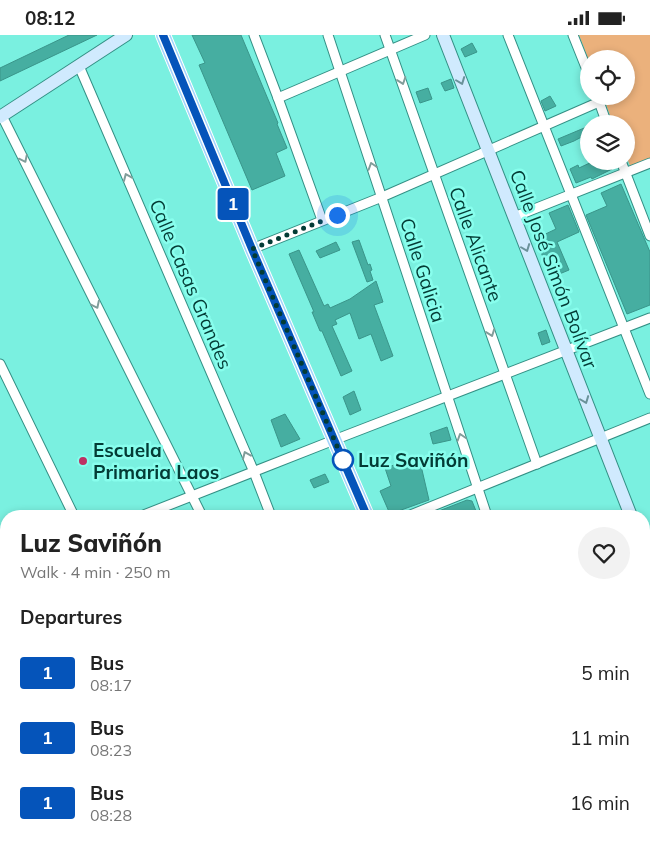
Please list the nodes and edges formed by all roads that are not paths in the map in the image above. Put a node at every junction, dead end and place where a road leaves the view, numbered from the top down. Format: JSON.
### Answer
{"nodes":[{"id":1,"x":126,"y":35,"type":"edge"},
{"id":2,"x":163,"y":35,"type":"edge"},
{"id":3,"x":254,"y":35,"type":"edge"},
{"id":4,"x":328,"y":35,"type":"edge"},
{"id":5,"x":385,"y":35,"type":"edge"},
{"id":6,"x":424,"y":35,"type":"edge"},
{"id":7,"x":443,"y":35,"type":"edge"},
{"id":8,"x":508,"y":35,"type":"edge"},
{"id":9,"x":574,"y":35,"type":"edge"},
{"id":10,"x":391,"y":50,"type":"junction"},
{"id":11,"x":580,"y":51,"type":"edge"},
{"id":12,"x":79,"y":66,"type":"junction"},
{"id":13,"x":340,"y":70,"type":"junction"},
{"id":14,"x":278,"y":97,"type":"junction"},
{"id":15,"x":586,"y":105,"type":"edge"},
{"id":16,"x":1,"y":116,"type":"edge"},
{"id":17,"x":544,"y":127,"type":"junction"},
{"id":18,"x":488,"y":151,"type":"junction"},
{"id":19,"x":650,"y":163,"type":"edge"},
{"id":20,"x":626,"y":172,"type":"junction"},
{"id":21,"x":434,"y":174,"type":"junction"},
{"id":22,"x":570,"y":195,"type":"junction"},
{"id":23,"x":382,"y":197,"type":"junction"},
{"id":24,"x":514,"y":217,"type":"junction"},
{"id":25,"x":322,"y":220,"type":"junction"},
{"id":26,"x":650,"y":236,"type":"edge"},
{"id":27,"x":252,"y":249,"type":"junction"},
{"id":28,"x":650,"y":319,"type":"edge"},
{"id":29,"x":624,"y":329,"type":"junction"},
{"id":30,"x":566,"y":351,"type":"junction"},
{"id":31,"x":0,"y":364,"type":"edge"},
{"id":32,"x":505,"y":374,"type":"junction"},
{"id":33,"x":650,"y":394,"type":"edge"},
{"id":34,"x":448,"y":397,"type":"junction"},
{"id":35,"x":650,"y":417,"type":"edge"},
{"id":36,"x":599,"y":438,"type":"junction"},
{"id":37,"x":334,"y":440,"type":"junction"},
{"id":38,"x":538,"y":464,"type":"junction"},
{"id":39,"x":254,"y":472,"type":"junction"},
{"id":40,"x":477,"y":488,"type":"junction"},
{"id":41,"x":192,"y":496,"type":"junction"},
{"id":42,"x":71,"y":510,"type":"edge"},
{"id":43,"x":156,"y":510,"type":"edge"},
{"id":44,"x":199,"y":510,"type":"edge"},
{"id":45,"x":269,"y":510,"type":"edge"},
{"id":46,"x":364,"y":510,"type":"edge"},
{"id":47,"x":423,"y":510,"type":"edge"},
{"id":48,"x":485,"y":510,"type":"edge"},
{"id":49,"x":629,"y":510,"type":"edge"}],
"edges":[{"from":1,"to":12,"type":"street"},
{"from":2,"to":27,"type":"main road"},
{"from":3,"to":14,"type":"street"},
{"from":4,"to":13,"type":"street","name":"Calle Galicia"},
{"from":5,"to":10,"type":"street","name":"Calle Alicante"},
{"from":6,"to":10,"type":"street"},
{"from":7,"to":18,"type":"street","name":"Calle José Simón Bolívar","one_way":true},
{"from":8,"to":17,"type":"street"},
{"from":9,"to":11,"type":"street"},
{"from":10,"to":13,"type":"street"},
{"from":10,"to":21,"type":"street","name":"Calle Alicante","one_way":true},
{"from":12,"to":16,"type":"street"},
{"from":39,"to":12,"type":"street","name":"Calle Casas Grandes","one_way":true},
{"from":13,"to":14,"type":"street"},
{"from":23,"to":13,"type":"street","name":"Calle Galicia","one_way":true},
{"from":14,"to":25,"type":"street"},
{"from":15,"to":17,"type":"street"},
{"from":16,"to":41,"type":"street","one_way":true},
{"from":17,"to":18,"type":"street"},
{"from":17,"to":22,"type":"street"},
{"from":18,"to":21,"type":"street"},
{"from":18,"to":24,"type":"street","name":"Calle José Simón Bolívar"},
{"from":19,"to":20,"type":"street"},
{"from":20,"to":22,"type":"street"},
{"from":20,"to":26,"type":"street"},
{"from":21,"to":23,"type":"street"},
{"from":21,"to":32,"type":"street","name":"Calle Alicante","one_way":true},
{"from":22,"to":24,"type":"street"},
{"from":22,"to":29,"type":"street"},
{"from":23,"to":25,"type":"street"},
{"from":23,"to":34,"type":"street","name":"Calle Galicia"},
{"from":24,"to":30,"type":"street","name":"Calle José Simón Bolívar","one_way":true},
{"from":25,"to":27,"type":"street"},
{"from":27,"to":37,"type":"main road"},
{"from":28,"to":29,"type":"street"},
{"from":29,"to":30,"type":"street"},
{"from":29,"to":33,"type":"street"},
{"from":30,"to":32,"type":"street"},
{"from":30,"to":36,"type":"street","name":"Calle José Simón Bolívar","one_way":true},
{"from":31,"to":42,"type":"street"},
{"from":32,"to":34,"type":"street"},
{"from":32,"to":38,"type":"street","name":"Calle Alicante"},
{"from":34,"to":37,"type":"street"},
{"from":40,"to":34,"type":"street","name":"Calle Galicia","one_way":true},
{"from":35,"to":36,"type":"street"},
{"from":36,"to":38,"type":"street"},
{"from":36,"to":49,"type":"street","name":"Calle José Simón Bolívar"},
{"from":37,"to":39,"type":"street"},
{"from":37,"to":46,"type":"main road"},
{"from":38,"to":40,"type":"street"},
{"from":39,"to":41,"type":"street"},
{"from":39,"to":45,"type":"street","name":"Calle Casas Grandes"},
{"from":40,"to":47,"type":"street"},
{"from":40,"to":48,"type":"street","name":"Calle Galicia"},
{"from":41,"to":43,"type":"street"},
{"from":41,"to":44,"type":"street"}]}
